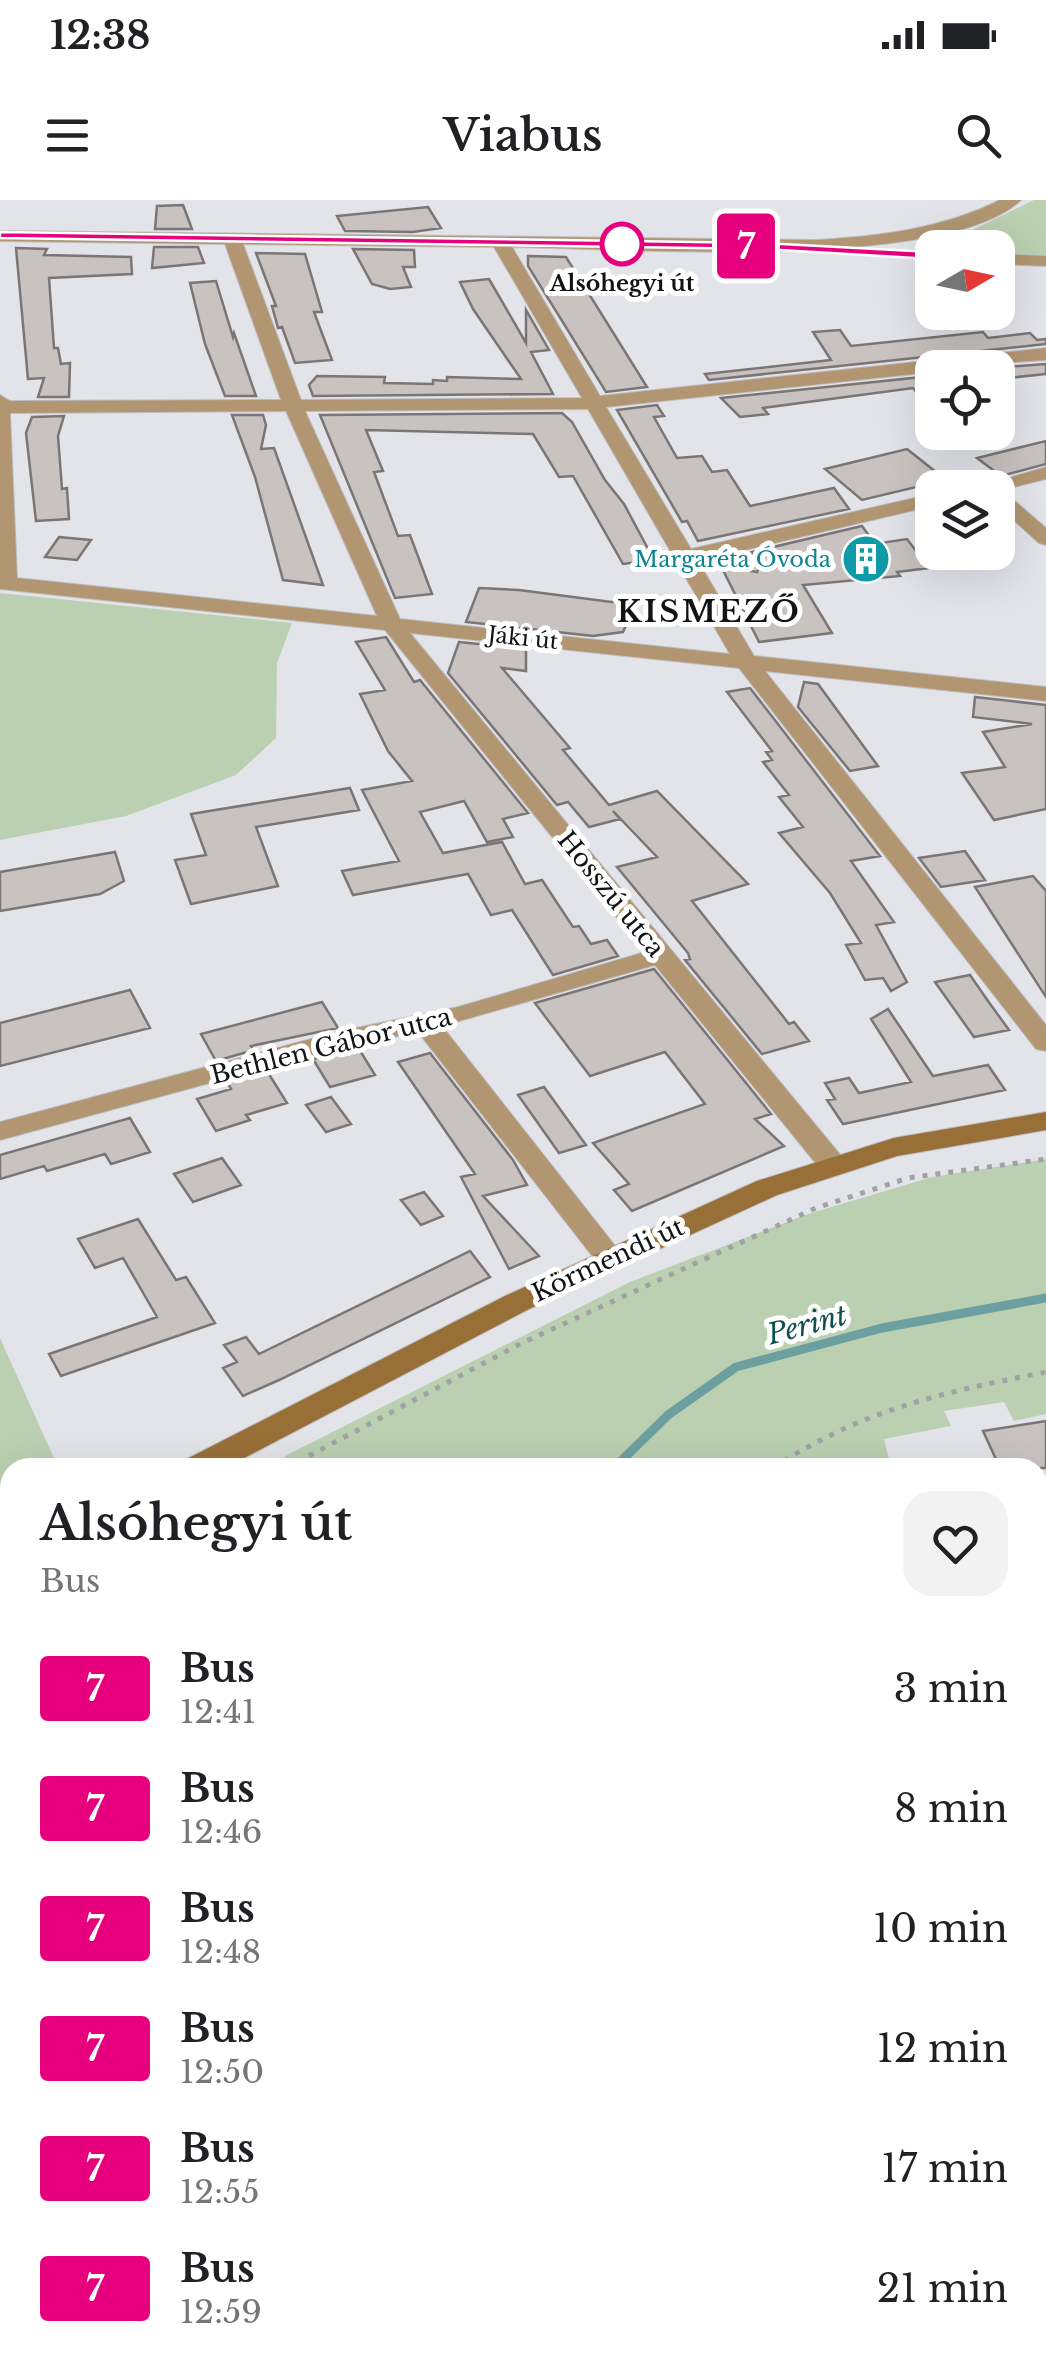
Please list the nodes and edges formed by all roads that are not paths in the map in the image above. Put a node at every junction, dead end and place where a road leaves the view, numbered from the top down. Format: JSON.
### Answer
{"nodes":[{"id":1,"x":1013,"y":200,"type":"edge"},
{"id":2,"x":0,"y":236,"type":"edge"},
{"id":3,"x":232,"y":238,"type":"junction"},
{"id":4,"x":500,"y":242,"type":"junction"},
{"id":5,"x":763,"y":246,"type":"junction"},
{"id":6,"x":910,"y":254,"type":"dead end"},
{"id":7,"x":1015,"y":260,"type":"edge"},
{"id":8,"x":1046,"y":262,"type":"edge"},
{"id":9,"x":1046,"y":354,"type":"edge"},
{"id":10,"x":598,"y":403,"type":"junction"},
{"id":11,"x":0,"y":404,"type":"edge"},
{"id":12,"x":294,"y":408,"type":"junction"},
{"id":13,"x":1046,"y":473,"type":"edge"},
{"id":14,"x":1015,"y":480,"type":"edge"},
{"id":15,"x":915,"y":504,"type":"edge"},
{"id":16,"x":1015,"y":511,"type":"edge"},
{"id":17,"x":1046,"y":539,"type":"edge"},
{"id":18,"x":737,"y":545,"type":"junction"},
{"id":19,"x":686,"y":557,"type":"junction"},
{"id":20,"x":753,"y":566,"type":"dead end"},
{"id":21,"x":3,"y":583,"type":"edge"},
{"id":22,"x":391,"y":624,"type":"junction"},
{"id":23,"x":747,"y":663,"type":"junction"},
{"id":24,"x":1046,"y":694,"type":"edge"},
{"id":25,"x":662,"y":955,"type":"junction"},
{"id":26,"x":425,"y":1022,"type":"junction"},
{"id":27,"x":1046,"y":1043,"type":"edge"},
{"id":28,"x":1046,"y":1121,"type":"edge"},
{"id":29,"x":0,"y":1131,"type":"edge"},
{"id":30,"x":832,"y":1164,"type":"junction"},
{"id":31,"x":610,"y":1259,"type":"junction"},
{"id":32,"x":215,"y":1458,"type":"edge"}],
"edges":[{"from":1,"to":5,"type":"street"},
{"from":2,"to":3,"type":"street"},
{"from":3,"to":4,"type":"street"},
{"from":3,"to":12,"type":"street","name":"Hosszú utca"},
{"from":4,"to":5,"type":"street"},
{"from":4,"to":10,"type":"street"},
{"from":5,"to":6,"type":"street"},
{"from":7,"to":8,"type":"street"},
{"from":9,"to":10,"type":"street"},
{"from":10,"to":12,"type":"street"},
{"from":10,"to":19,"type":"street"},
{"from":11,"to":12,"type":"street"},
{"from":11,"to":21,"type":"street"},
{"from":12,"to":22,"type":"street","name":"Hosszú utca"},
{"from":13,"to":14,"type":"street"},
{"from":15,"to":18,"type":"street"},
{"from":16,"to":17,"type":"street"},
{"from":18,"to":19,"type":"street"},
{"from":18,"to":20,"type":"lane"},
{"from":19,"to":23,"type":"street"},
{"from":21,"to":22,"type":"street","name":"Jáki út"},
{"from":22,"to":23,"type":"street","name":"Jáki út"},
{"from":22,"to":25,"type":"street","name":"Hosszú utca"},
{"from":23,"to":24,"type":"street","name":"Jáki út"},
{"from":23,"to":27,"type":"street"},
{"from":25,"to":26,"type":"street","name":"Bethlen Gábor utca"},
{"from":25,"to":30,"type":"street","name":"Hosszú utca"},
{"from":26,"to":29,"type":"street","name":"Bethlen Gábor utca"},
{"from":26,"to":31,"type":"street"},
{"from":28,"to":30,"type":"street","name":"Körmendi út"},
{"from":30,"to":31,"type":"street","name":"Körmendi út"},
{"from":31,"to":32,"type":"street","name":"Körmendi út"}]}
